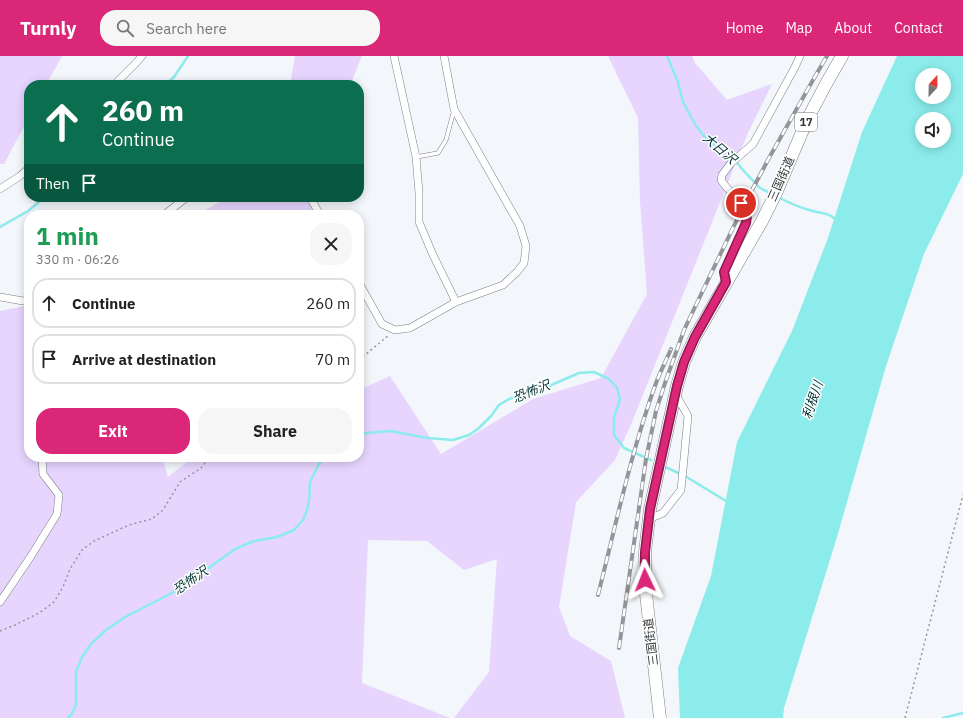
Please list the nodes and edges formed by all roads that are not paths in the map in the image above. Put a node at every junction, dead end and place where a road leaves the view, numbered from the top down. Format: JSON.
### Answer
{"nodes":[{"id":1,"x":142,"y":56,"type":"edge"},
{"id":2,"x":394,"y":56,"type":"edge"},
{"id":3,"x":444,"y":56,"type":"edge"},
{"id":4,"x":800,"y":56,"type":"edge"},
{"id":5,"x":842,"y":56,"type":"edge"},
{"id":6,"x":119,"y":80,"type":"edge"},
{"id":7,"x":454,"y":109,"type":"junction"},
{"id":8,"x":416,"y":157,"type":"junction"},
{"id":9,"x":24,"y":172,"type":"edge"},
{"id":10,"x":0,"y":189,"type":"edge"},
{"id":11,"x":181,"y":202,"type":"edge"},
{"id":12,"x":170,"y":210,"type":"edge"},
{"id":13,"x":726,"y":282,"type":"junction"},
{"id":14,"x":364,"y":292,"type":"edge"},
{"id":15,"x":0,"y":297,"type":"edge"},
{"id":16,"x":24,"y":300,"type":"edge"},
{"id":17,"x":456,"y":302,"type":"junction"},
{"id":18,"x":675,"y":393,"type":"junction"},
{"id":19,"x":42,"y":462,"type":"edge"},
{"id":20,"x":649,"y":519,"type":"junction"},
{"id":21,"x":0,"y":602,"type":"edge"},
{"id":22,"x":660,"y":718,"type":"edge"}],
"edges":[{"from":1,"to":6,"type":"street"},
{"from":2,"to":8,"type":"street"},
{"from":3,"to":7,"type":"street"},
{"from":4,"to":13,"type":"street"},
{"from":5,"to":13,"type":"highway","name":"三国街道","number":"17"},
{"from":7,"to":8,"type":"lane"},
{"from":7,"to":17,"type":"street"},
{"from":8,"to":17,"type":"street"},
{"from":9,"to":10,"type":"street"},
{"from":11,"to":12,"type":"street"},
{"from":13,"to":18,"type":"highway","name":"三国街道","number":"17"},
{"from":14,"to":17,"type":"street"},
{"from":15,"to":16,"type":"street"},
{"from":18,"to":20,"type":"highway","name":"三国街道","number":"17"},
{"from":18,"to":20,"type":"street"},
{"from":19,"to":21,"type":"street"},
{"from":20,"to":22,"type":"highway","name":"三国街道","number":"17"}]}
